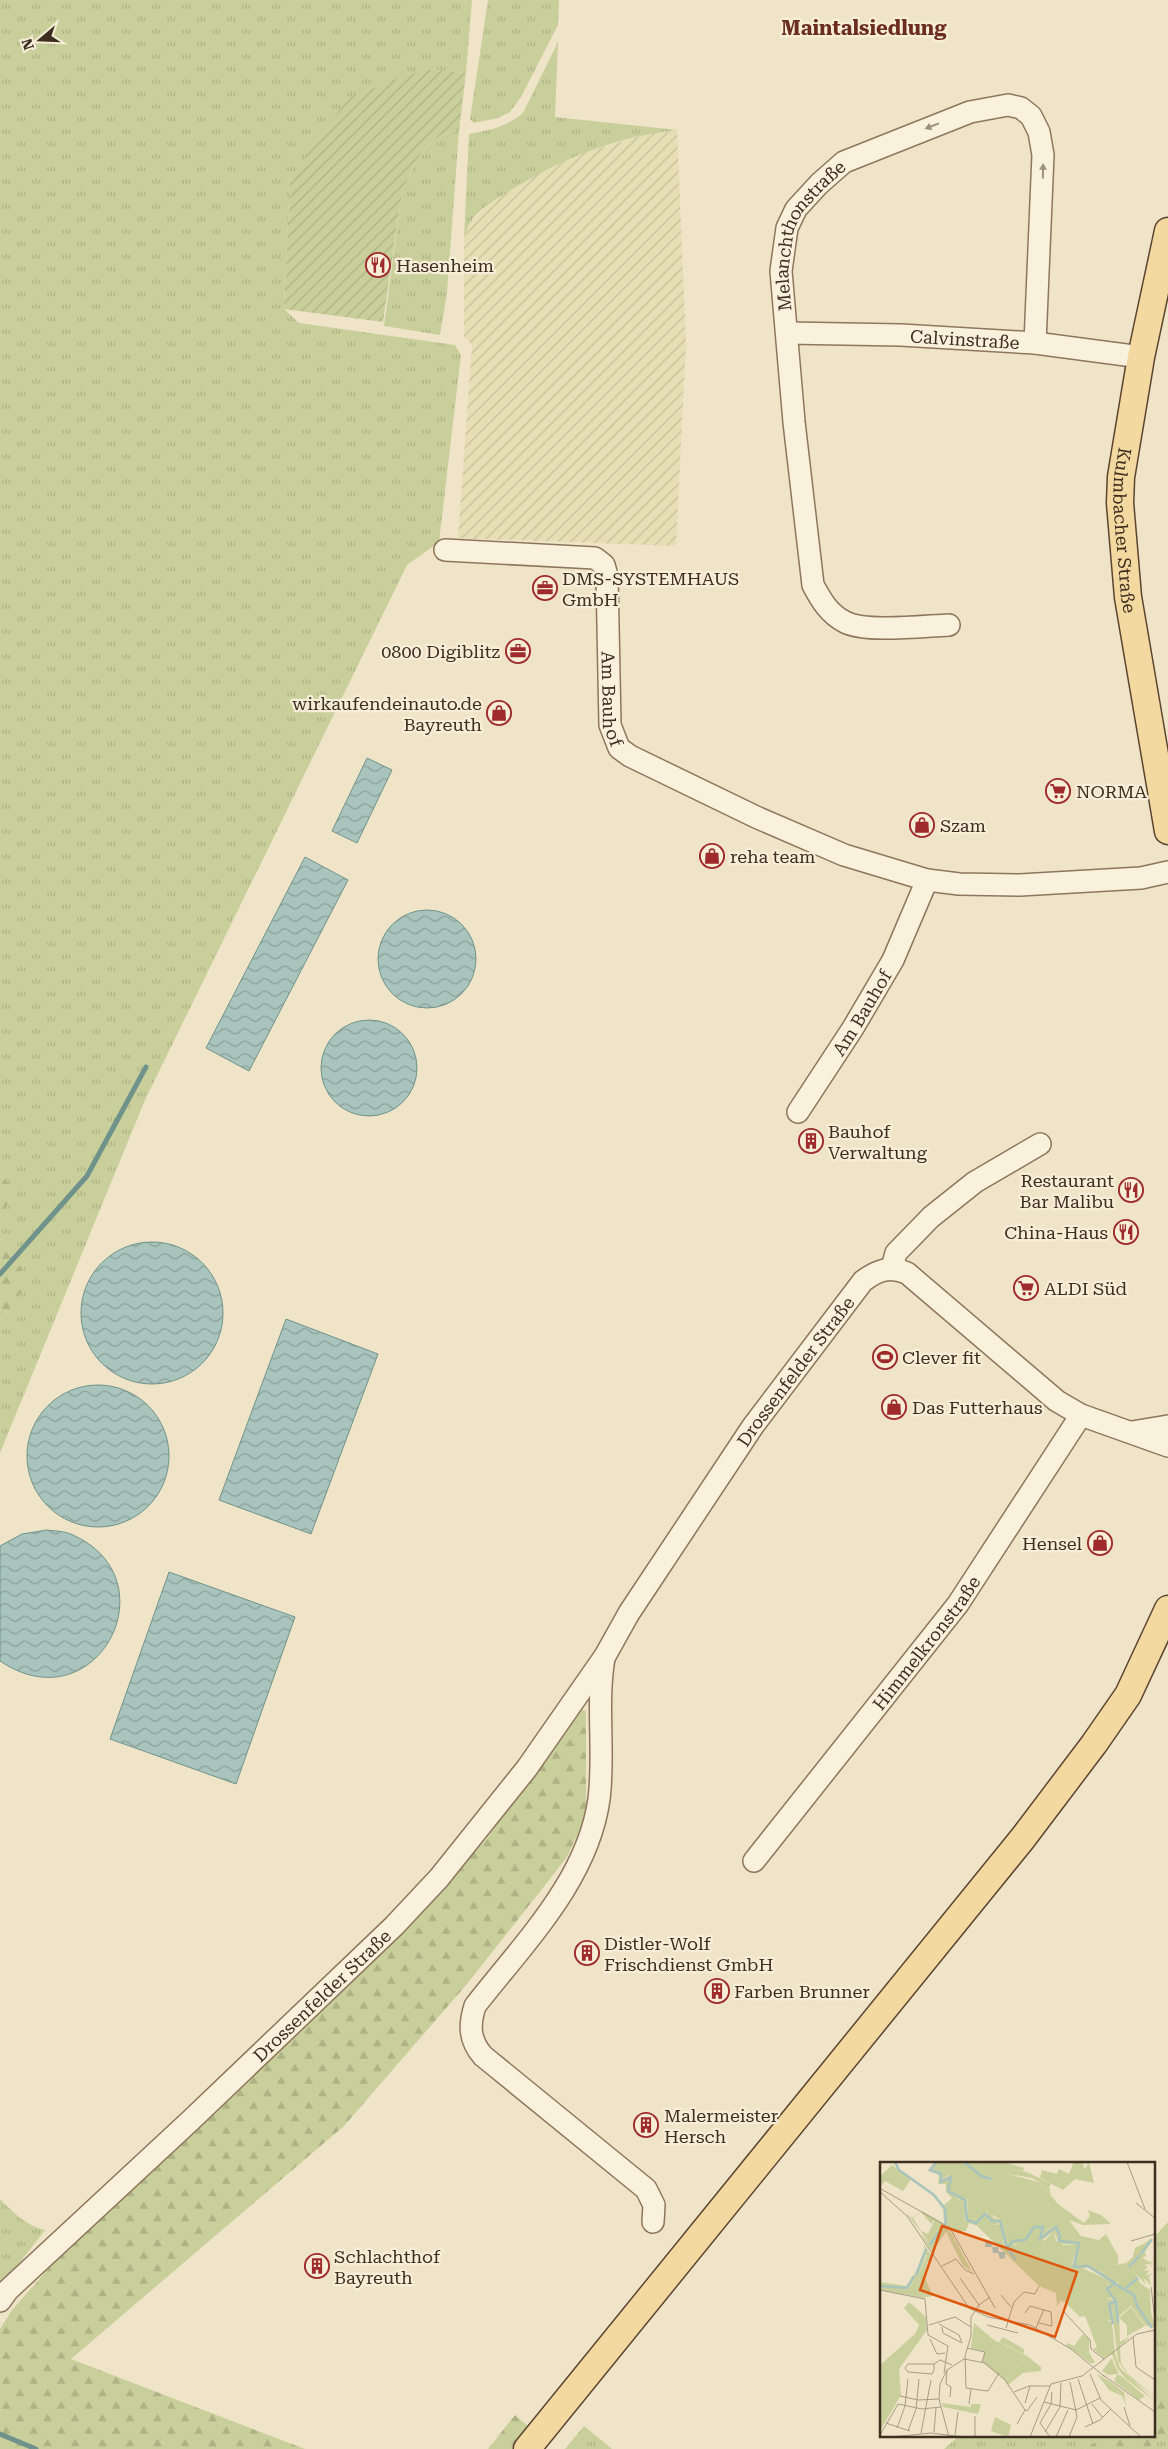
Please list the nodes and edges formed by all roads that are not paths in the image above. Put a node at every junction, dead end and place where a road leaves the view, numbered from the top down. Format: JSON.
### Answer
{"nodes":[{"id":1,"x":1168,"y":231,"type":"edge"},
{"id":2,"x":787,"y":334,"type":"junction"},
{"id":3,"x":1036,"y":343,"type":"junction"},
{"id":4,"x":1141,"y":357,"type":"junction"},
{"id":5,"x":445,"y":550,"type":"dead end"},
{"id":6,"x":949,"y":625,"type":"dead end"},
{"id":7,"x":1168,"y":831,"type":"edge"},
{"id":8,"x":1168,"y":872,"type":"edge"},
{"id":9,"x":927,"y":880,"type":"junction"},
{"id":10,"x":798,"y":1112,"type":"dead end"},
{"id":11,"x":1040,"y":1144,"type":"dead end"},
{"id":12,"x":892,"y":1268,"type":"junction"},
{"id":13,"x":1082,"y":1415,"type":"junction"},
{"id":14,"x":1168,"y":1426,"type":"edge"},
{"id":15,"x":1127,"y":1433,"type":"junction"},
{"id":16,"x":1168,"y":1446,"type":"edge"},
{"id":17,"x":1168,"y":1609,"type":"edge"},
{"id":18,"x":605,"y":1656,"type":"junction"},
{"id":19,"x":754,"y":1861,"type":"dead end"},
{"id":20,"x":653,"y":2222,"type":"dead end"},
{"id":21,"x":0,"y":2301,"type":"edge"},
{"id":22,"x":527,"y":2449,"type":"edge"}],
"edges":[{"from":1,"to":4,"type":"main road","name":"Kulmbacher Straße"},
{"from":2,"to":3,"type":"street","name":"Calvinstraße"},
{"from":3,"to":2,"type":"street","name":"Melanchthonstraße","one_way":true},
{"from":2,"to":6,"type":"street","name":"Melanchthonstraße"},
{"from":3,"to":4,"type":"street","name":"Calvinstraße"},
{"from":4,"to":7,"type":"main road","name":"Kulmbacher Straße"},
{"from":5,"to":9,"type":"street","name":"Am Bauhof"},
{"from":8,"to":9,"type":"street","name":"Am Bauhof"},
{"from":9,"to":10,"type":"street","name":"Am Bauhof"},
{"from":11,"to":12,"type":"street"},
{"from":12,"to":13,"type":"street"},
{"from":12,"to":18,"type":"street","name":"Drossenfelder Straße"},
{"from":13,"to":15,"type":"street"},
{"from":13,"to":19,"type":"street","name":"Himmelkronstraße"},
{"from":14,"to":15,"type":"street"},
{"from":15,"to":16,"type":"street"},
{"from":17,"to":22,"type":"main road"},
{"from":18,"to":20,"type":"street","name":"Drossenfelder Straße"},
{"from":18,"to":21,"type":"street","name":"Drossenfelder Straße"}]}
